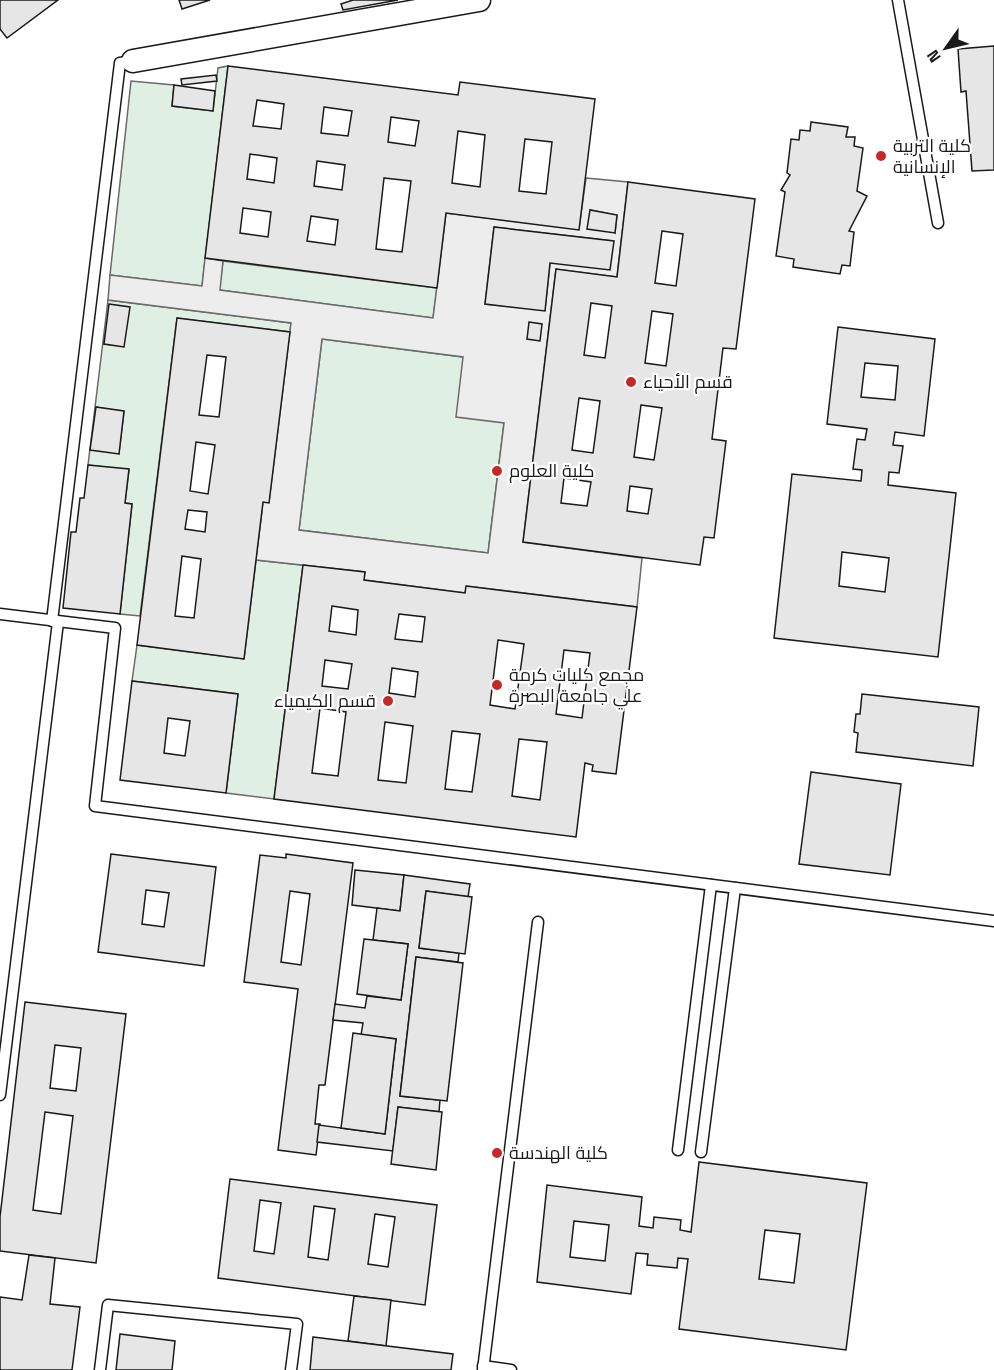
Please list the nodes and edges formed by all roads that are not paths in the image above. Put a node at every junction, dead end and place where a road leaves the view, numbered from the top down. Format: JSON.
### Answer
{"nodes":[{"id":1,"x":479,"y":0,"type":"edge"},
{"id":2,"x":898,"y":0,"type":"edge"},
{"id":3,"x":133,"y":61,"type":"joint"},
{"id":4,"x":938,"y":223,"type":"dead end"},
{"id":5,"x":0,"y":615,"type":"edge"},
{"id":6,"x":55,"y":621,"type":"junction"},
{"id":7,"x":711,"y":885,"type":"junction"},
{"id":8,"x":735,"y":888,"type":"junction"},
{"id":9,"x":994,"y":921,"type":"edge"},
{"id":10,"x":538,"y":922,"type":"dead end"},
{"id":11,"x":0,"y":1095,"type":"edge"},
{"id":12,"x":678,"y":1150,"type":"dead end"},
{"id":13,"x":701,"y":1152,"type":"dead end"},
{"id":14,"x":483,"y":1368,"type":"edge"},
{"id":15,"x":100,"y":1370,"type":"edge"},
{"id":16,"x":291,"y":1370,"type":"edge"},
{"id":17,"x":511,"y":1370,"type":"edge"}],
"edges":[{"from":1,"to":3,"type":"street"},
{"from":2,"to":4,"type":"lane"},
{"from":3,"to":6,"type":"lane"},
{"from":5,"to":6,"type":"lane"},
{"from":6,"to":7,"type":"lane"},
{"from":6,"to":11,"type":"lane"},
{"from":7,"to":8,"type":"lane"},
{"from":7,"to":12,"type":"lane"},
{"from":8,"to":9,"type":"lane"},
{"from":8,"to":13,"type":"lane"},
{"from":10,"to":14,"type":"lane"},
{"from":14,"to":17,"type":"lane"},
{"from":15,"to":16,"type":"lane"}]}
